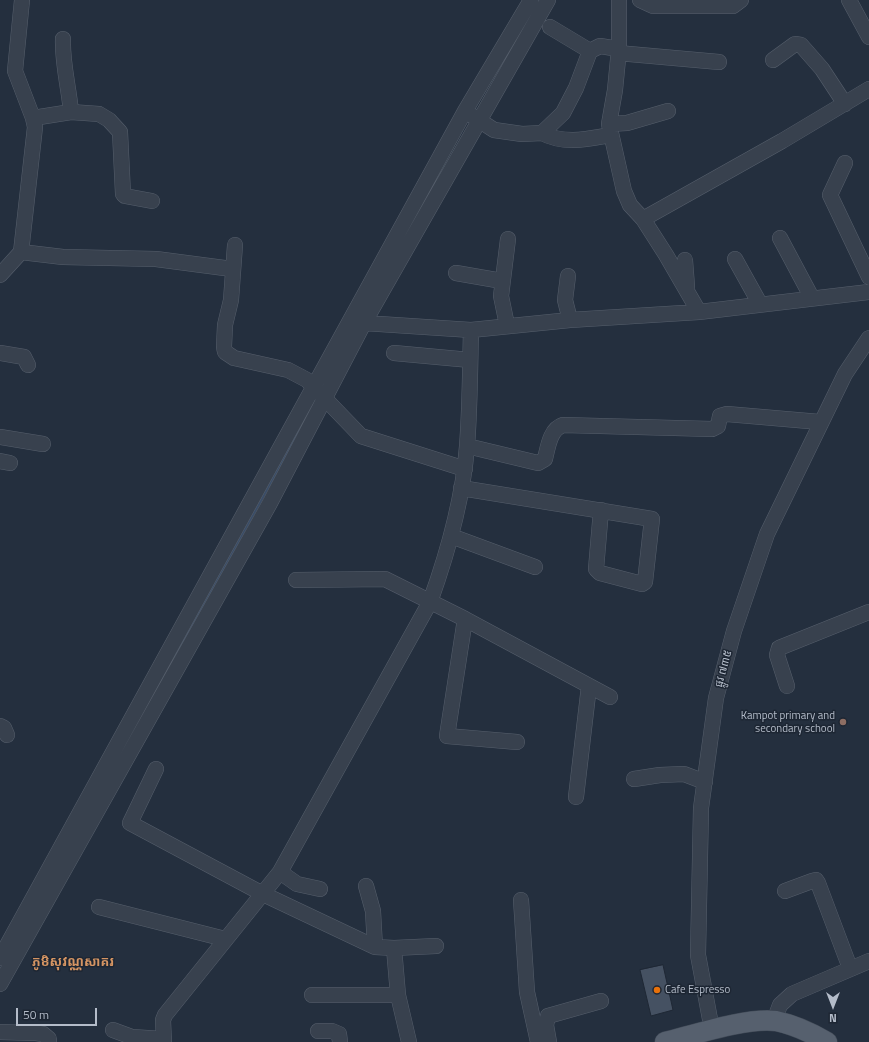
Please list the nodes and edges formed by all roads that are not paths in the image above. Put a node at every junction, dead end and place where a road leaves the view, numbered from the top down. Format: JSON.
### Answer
{"nodes":[{"id":1,"x":22,"y":0,"type":"edge"},
{"id":2,"x":531,"y":0,"type":"edge"},
{"id":3,"x":548,"y":0,"type":"edge"},
{"id":4,"x":619,"y":0,"type":"edge"},
{"id":5,"x":640,"y":0,"type":"edge"},
{"id":6,"x":741,"y":0,"type":"edge"},
{"id":7,"x":849,"y":0,"type":"edge"},
{"id":8,"x":550,"y":27,"type":"dead end"},
{"id":9,"x":869,"y":37,"type":"edge"},
{"id":10,"x":63,"y":39,"type":"dead end"},
{"id":11,"x":590,"y":51,"type":"junction"},
{"id":12,"x":618,"y":51,"type":"junction"},
{"id":13,"x":772,"y":60,"type":"dead end"},
{"id":14,"x":719,"y":62,"type":"dead end"},
{"id":15,"x":869,"y":89,"type":"edge"},
{"id":16,"x":845,"y":104,"type":"junction"},
{"id":17,"x":668,"y":110,"type":"dead end"},
{"id":18,"x":465,"y":111,"type":"junction"},
{"id":19,"x":71,"y":112,"type":"junction"},
{"id":20,"x":33,"y":118,"type":"junction"},
{"id":21,"x":478,"y":120,"type":"junction"},
{"id":22,"x":610,"y":130,"type":"junction"},
{"id":23,"x":542,"y":133,"type":"junction"},
{"id":24,"x":845,"y":163,"type":"dead end"},
{"id":25,"x":152,"y":201,"type":"dead end"},
{"id":26,"x":643,"y":219,"type":"junction"},
{"id":27,"x":780,"y":238,"type":"dead end"},
{"id":28,"x":508,"y":239,"type":"dead end"},
{"id":29,"x":235,"y":245,"type":"dead end"},
{"id":30,"x":22,"y":252,"type":"junction"},
{"id":31,"x":735,"y":259,"type":"dead end"},
{"id":32,"x":685,"y":260,"type":"dead end"},
{"id":33,"x":232,"y":268,"type":"junction"},
{"id":34,"x":456,"y":273,"type":"dead end"},
{"id":35,"x":0,"y":275,"type":"edge"},
{"id":36,"x":568,"y":276,"type":"dead end"},
{"id":37,"x":869,"y":277,"type":"edge"},
{"id":38,"x":502,"y":281,"type":"junction"},
{"id":39,"x":685,"y":289,"type":"junction"},
{"id":40,"x":869,"y":292,"type":"edge"},
{"id":41,"x":812,"y":298,"type":"junction"},
{"id":42,"x":760,"y":304,"type":"junction"},
{"id":43,"x":699,"y":312,"type":"junction"},
{"id":44,"x":570,"y":320,"type":"junction"},
{"id":45,"x":364,"y":323,"type":"junction"},
{"id":46,"x":507,"y":325,"type":"junction"},
{"id":47,"x":471,"y":330,"type":"junction"},
{"id":48,"x":869,"y":338,"type":"edge"},
{"id":49,"x":0,"y":353,"type":"edge"},
{"id":50,"x":394,"y":353,"type":"dead end"},
{"id":51,"x":470,"y":360,"type":"junction"},
{"id":52,"x":28,"y":365,"type":"dead end"},
{"id":53,"x":314,"y":385,"type":"junction"},
{"id":54,"x":324,"y":398,"type":"junction"},
{"id":55,"x":820,"y":422,"type":"junction"},
{"id":56,"x":0,"y":437,"type":"edge"},
{"id":57,"x":43,"y":444,"type":"dead end"},
{"id":58,"x":467,"y":446,"type":"junction"},
{"id":59,"x":465,"y":469,"type":"junction"},
{"id":60,"x":461,"y":488,"type":"junction"},
{"id":61,"x":601,"y":510,"type":"junction"},
{"id":62,"x":451,"y":536,"type":"junction"},
{"id":63,"x":536,"y":567,"type":"dead end"},
{"id":64,"x":296,"y":580,"type":"dead end"},
{"id":65,"x":430,"y":602,"type":"junction"},
{"id":66,"x":869,"y":612,"type":"edge"},
{"id":67,"x":465,"y":619,"type":"junction"},
{"id":68,"x":589,"y":686,"type":"junction"},
{"id":69,"x":787,"y":686,"type":"dead end"},
{"id":70,"x":610,"y":697,"type":"dead end"},
{"id":71,"x":517,"y":742,"type":"dead end"},
{"id":72,"x":156,"y":769,"type":"dead end"},
{"id":73,"x":634,"y":779,"type":"dead end"},
{"id":74,"x":705,"y":782,"type":"junction"},
{"id":75,"x":576,"y":797,"type":"dead end"},
{"id":76,"x":280,"y":872,"type":"junction"},
{"id":77,"x":366,"y":886,"type":"dead end"},
{"id":78,"x":320,"y":889,"type":"dead end"},
{"id":79,"x":785,"y":891,"type":"dead end"},
{"id":80,"x":263,"y":894,"type":"junction"},
{"id":81,"x":521,"y":900,"type":"dead end"},
{"id":82,"x":99,"y":907,"type":"dead end"},
{"id":83,"x":225,"y":939,"type":"junction"},
{"id":84,"x":436,"y":946,"type":"dead end"},
{"id":85,"x":375,"y":947,"type":"junction"},
{"id":86,"x":394,"y":948,"type":"junction"},
{"id":87,"x":0,"y":958,"type":"edge"},
{"id":88,"x":869,"y":961,"type":"edge"},
{"id":89,"x":850,"y":968,"type":"junction"},
{"id":90,"x":0,"y":984,"type":"edge"},
{"id":91,"x":398,"y":994,"type":"junction"},
{"id":92,"x":312,"y":995,"type":"dead end"},
{"id":93,"x":601,"y":1001,"type":"dead end"},
{"id":94,"x":774,"y":1021,"type":"junction"},
{"id":95,"x":113,"y":1030,"type":"dead end"},
{"id":96,"x":712,"y":1030,"type":"junction"},
{"id":97,"x":318,"y":1031,"type":"dead end"},
{"id":98,"x":0,"y":1032,"type":"edge"},
{"id":99,"x":164,"y":1040,"type":"edge"},
{"id":100,"x":49,"y":1042,"type":"edge"},
{"id":101,"x":340,"y":1042,"type":"edge"},
{"id":102,"x":409,"y":1042,"type":"edge"},
{"id":103,"x":538,"y":1042,"type":"edge"},
{"id":104,"x":549,"y":1042,"type":"edge"},
{"id":105,"x":665,"y":1042,"type":"edge"},
{"id":106,"x":827,"y":1042,"type":"edge"}],
"edges":[{"from":1,"to":20,"type":"street"},
{"from":2,"to":18,"type":"street"},
{"from":3,"to":21,"type":"street"},
{"from":4,"to":12,"type":"street"},
{"from":5,"to":6,"type":"street"},
{"from":7,"to":9,"type":"street"},
{"from":8,"to":11,"type":"street"},
{"from":10,"to":19,"type":"street"},
{"from":11,"to":12,"type":"street"},
{"from":11,"to":23,"type":"street"},
{"from":12,"to":14,"type":"street"},
{"from":12,"to":22,"type":"street"},
{"from":13,"to":16,"type":"street"},
{"from":15,"to":16,"type":"street"},
{"from":16,"to":26,"type":"street"},
{"from":17,"to":22,"type":"street"},
{"from":18,"to":21,"type":"street"},
{"from":18,"to":53,"type":"street"},
{"from":19,"to":20,"type":"street"},
{"from":19,"to":25,"type":"street"},
{"from":20,"to":30,"type":"street"},
{"from":21,"to":23,"type":"street"},
{"from":21,"to":45,"type":"street"},
{"from":22,"to":23,"type":"street"},
{"from":22,"to":26,"type":"street"},
{"from":24,"to":37,"type":"street"},
{"from":26,"to":39,"type":"street"},
{"from":27,"to":41,"type":"street"},
{"from":28,"to":38,"type":"street"},
{"from":29,"to":33,"type":"street"},
{"from":30,"to":33,"type":"street"},
{"from":30,"to":35,"type":"street"},
{"from":31,"to":42,"type":"street"},
{"from":32,"to":39,"type":"street"},
{"from":33,"to":53,"type":"street"},
{"from":34,"to":38,"type":"street"},
{"from":36,"to":44,"type":"street"},
{"from":38,"to":46,"type":"street"},
{"from":39,"to":43,"type":"street"},
{"from":40,"to":41,"type":"street"},
{"from":41,"to":42,"type":"street"},
{"from":42,"to":43,"type":"street"},
{"from":43,"to":44,"type":"street"},
{"from":44,"to":46,"type":"street"},
{"from":45,"to":47,"type":"street"},
{"from":45,"to":54,"type":"street"},
{"from":46,"to":47,"type":"street"},
{"from":47,"to":51,"type":"street"},
{"from":48,"to":55,"type":"street","name":"ផ្លូវ ៧៣៥"},
{"from":49,"to":52,"type":"street"},
{"from":50,"to":51,"type":"street"},
{"from":51,"to":58,"type":"street"},
{"from":53,"to":54,"type":"street"},
{"from":53,"to":87,"type":"street"},
{"from":54,"to":59,"type":"street"},
{"from":54,"to":90,"type":"street"},
{"from":55,"to":58,"type":"street"},
{"from":55,"to":74,"type":"street","name":"ផ្លូវ ៧៣៥"},
{"from":56,"to":57,"type":"street"},
{"from":58,"to":59,"type":"street"},
{"from":59,"to":60,"type":"street"},
{"from":60,"to":61,"type":"street"},
{"from":60,"to":62,"type":"street"},
{"from":61,"to":61,"type":"street"},
{"from":62,"to":63,"type":"street"},
{"from":62,"to":65,"type":"street"},
{"from":64,"to":65,"type":"street"},
{"from":65,"to":67,"type":"street"},
{"from":65,"to":76,"type":"street"},
{"from":66,"to":69,"type":"street"},
{"from":67,"to":68,"type":"street"},
{"from":67,"to":71,"type":"street"},
{"from":68,"to":70,"type":"street"},
{"from":68,"to":75,"type":"street"},
{"from":72,"to":80,"type":"street"},
{"from":73,"to":74,"type":"street"},
{"from":74,"to":96,"type":"street","name":"ផ្លូវ ៧៣៥"},
{"from":76,"to":78,"type":"street"},
{"from":76,"to":80,"type":"street"},
{"from":77,"to":85,"type":"street"},
{"from":79,"to":89,"type":"street"},
{"from":80,"to":83,"type":"street"},
{"from":80,"to":85,"type":"street"},
{"from":81,"to":103,"type":"street"},
{"from":82,"to":83,"type":"street"},
{"from":83,"to":99,"type":"street"},
{"from":84,"to":86,"type":"street"},
{"from":85,"to":86,"type":"street"},
{"from":86,"to":91,"type":"street"},
{"from":88,"to":89,"type":"street"},
{"from":89,"to":94,"type":"street"},
{"from":91,"to":92,"type":"street"},
{"from":91,"to":102,"type":"street"},
{"from":93,"to":104,"type":"street"},
{"from":94,"to":96,"type":"main road"},
{"from":94,"to":106,"type":"main road"},
{"from":95,"to":99,"type":"street"},
{"from":96,"to":105,"type":"main road"},
{"from":97,"to":101,"type":"street"},
{"from":98,"to":100,"type":"street"}]}
